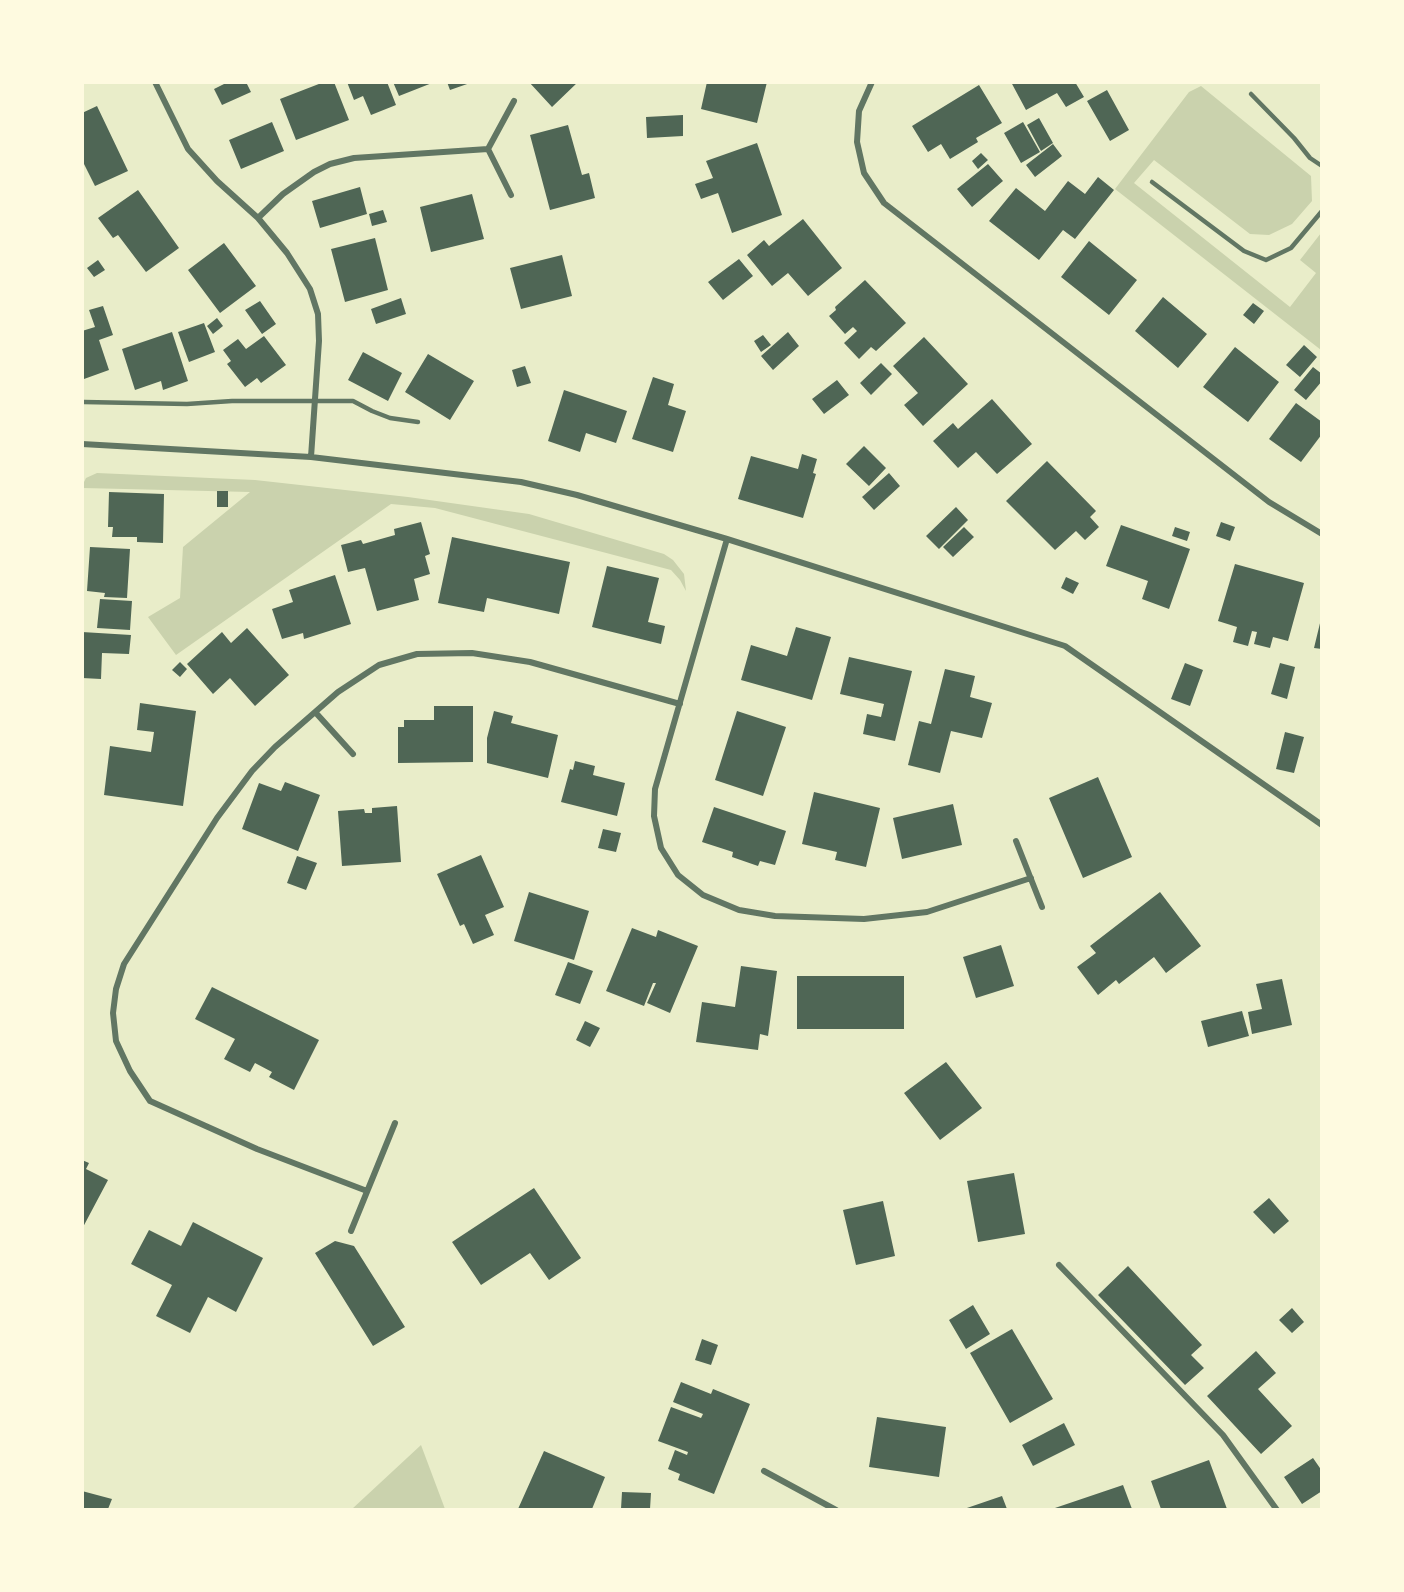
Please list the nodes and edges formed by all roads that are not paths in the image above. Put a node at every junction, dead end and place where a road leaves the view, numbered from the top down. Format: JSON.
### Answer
{"nodes":[{"id":1,"x":155,"y":82,"type":"edge"},
{"id":2,"x":872,"y":82,"type":"edge"},
{"id":3,"x":1251,"y":94,"type":"dead end"},
{"id":4,"x":514,"y":101,"type":"dead end"},
{"id":5,"x":488,"y":149,"type":"junction"},
{"id":6,"x":1322,"y":166,"type":"edge"},
{"id":7,"x":1152,"y":182,"type":"dead end"},
{"id":8,"x":511,"y":195,"type":"dead end"},
{"id":9,"x":1322,"y":211,"type":"edge"},
{"id":10,"x":258,"y":218,"type":"junction"},
{"id":11,"x":84,"y":402,"type":"dead end"},
{"id":12,"x":315,"y":402,"type":"junction"},
{"id":13,"x":418,"y":422,"type":"dead end"},
{"id":14,"x":82,"y":444,"type":"edge"},
{"id":15,"x":311,"y":457,"type":"junction"},
{"id":16,"x":1322,"y":534,"type":"edge"},
{"id":17,"x":727,"y":539,"type":"junction"},
{"id":18,"x":680,"y":704,"type":"junction"},
{"id":19,"x":316,"y":713,"type":"junction"},
{"id":20,"x":353,"y":754,"type":"dead end"},
{"id":21,"x":1322,"y":825,"type":"edge"},
{"id":22,"x":1016,"y":841,"type":"dead end"},
{"id":23,"x":1031,"y":878,"type":"junction"},
{"id":24,"x":1042,"y":907,"type":"dead end"},
{"id":25,"x":395,"y":1123,"type":"dead end"},
{"id":26,"x":368,"y":1191,"type":"junction"},
{"id":27,"x":351,"y":1231,"type":"dead end"},
{"id":28,"x":1059,"y":1265,"type":"dead end"},
{"id":29,"x":764,"y":1471,"type":"dead end"},
{"id":30,"x":836,"y":1509,"type":"edge"},
{"id":31,"x":1277,"y":1509,"type":"edge"}],
"edges":[{"from":1,"to":10,"type":"street"},
{"from":2,"to":16,"type":"street"},
{"from":3,"to":6,"type":"lane"},
{"from":4,"to":5,"type":"street"},
{"from":5,"to":8,"type":"street"},
{"from":5,"to":10,"type":"street"},
{"from":7,"to":9,"type":"lane"},
{"from":10,"to":12,"type":"street"},
{"from":11,"to":12,"type":"lane"},
{"from":12,"to":13,"type":"lane"},
{"from":12,"to":15,"type":"street"},
{"from":14,"to":15,"type":"street"},
{"from":15,"to":17,"type":"street"},
{"from":17,"to":18,"type":"street"},
{"from":17,"to":21,"type":"street"},
{"from":18,"to":19,"type":"street"},
{"from":18,"to":23,"type":"street"},
{"from":19,"to":20,"type":"street"},
{"from":19,"to":26,"type":"street"},
{"from":22,"to":23,"type":"street"},
{"from":23,"to":24,"type":"street"},
{"from":25,"to":26,"type":"street"},
{"from":26,"to":27,"type":"street"},
{"from":28,"to":31,"type":"street"},
{"from":29,"to":30,"type":"street"}]}
